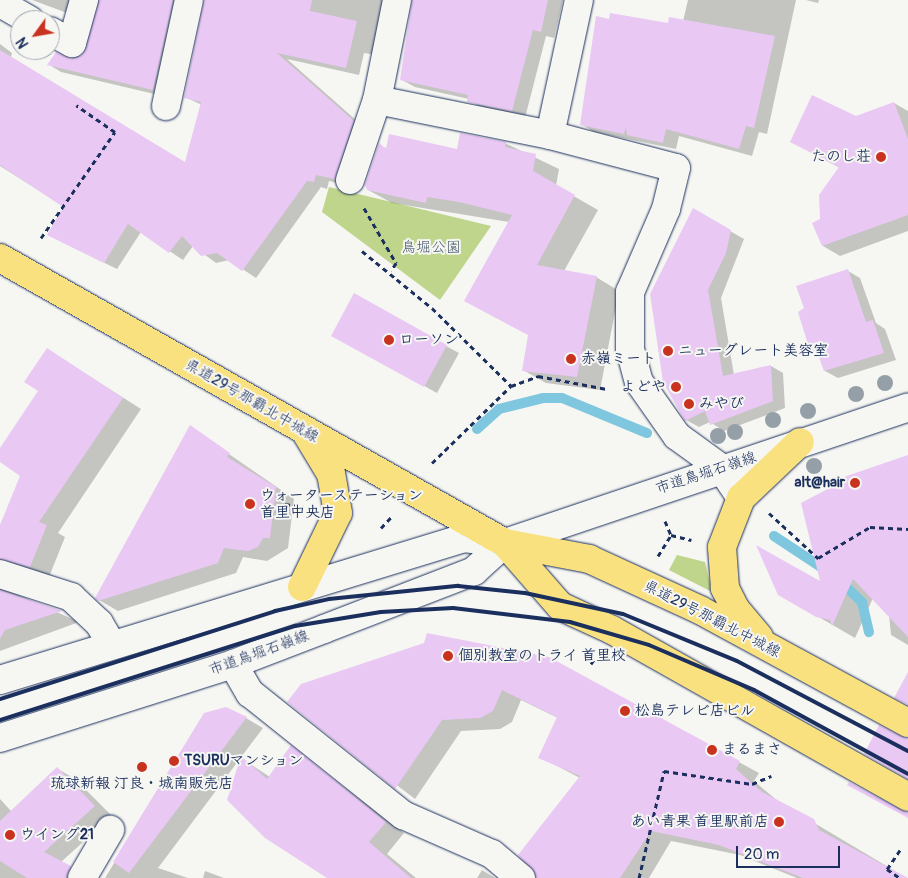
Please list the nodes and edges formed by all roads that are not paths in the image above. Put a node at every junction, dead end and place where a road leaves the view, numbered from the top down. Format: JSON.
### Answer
{"nodes":[{"id":1,"x":84,"y":0,"type":"edge"},
{"id":2,"x":189,"y":0,"type":"edge"},
{"id":3,"x":397,"y":0,"type":"edge"},
{"id":4,"x":579,"y":0,"type":"edge"},
{"id":5,"x":0,"y":3,"type":"edge"},
{"id":6,"x":12,"y":10,"type":"edge"},
{"id":7,"x":60,"y":36,"type":"edge"},
{"id":8,"x":377,"y":100,"type":"junction"},
{"id":9,"x":166,"y":106,"type":"dead end"},
{"id":10,"x":550,"y":135,"type":"junction"},
{"id":11,"x":350,"y":180,"type":"road end"},
{"id":12,"x":0,"y":258,"type":"edge"},
{"id":13,"x":908,"y":407,"type":"edge"},
{"id":14,"x":306,"y":432,"type":"junction"},
{"id":15,"x":800,"y":442,"type":"junction"},
{"id":16,"x":721,"y":468,"type":"junction"},
{"id":17,"x":741,"y":498,"type":"junction"},
{"id":18,"x":505,"y":543,"type":"junction"},
{"id":19,"x":0,"y":574,"type":"edge"},
{"id":20,"x":302,"y":586,"type":"junction"},
{"id":21,"x":110,"y":644,"type":"junction"},
{"id":22,"x":775,"y":652,"type":"junction"},
{"id":23,"x":233,"y":664,"type":"junction"},
{"id":24,"x":0,"y":680,"type":"edge"},
{"id":25,"x":908,"y":723,"type":"edge"},
{"id":26,"x":0,"y":738,"type":"edge"},
{"id":27,"x":908,"y":797,"type":"edge"},
{"id":28,"x":110,"y":830,"type":"dead end"},
{"id":29,"x":82,"y":878,"type":"edge"},
{"id":30,"x":521,"y":878,"type":"edge"}],
"edges":[{"from":1,"to":7,"type":"street"},
{"from":2,"to":9,"type":"street"},
{"from":3,"to":8,"type":"street"},
{"from":4,"to":10,"type":"street"},
{"from":5,"to":6,"type":"street"},
{"from":8,"to":10,"type":"street"},
{"from":8,"to":11,"type":"street"},
{"from":10,"to":16,"type":"street"},
{"from":12,"to":14,"type":"main road","name":"県道29号那覇北中城線"},
{"from":13,"to":15,"type":"street","name":"市道鳥堀石嶺線"},
{"from":14,"to":18,"type":"main road","name":"県道29号那覇北中城線"},
{"from":14,"to":20,"type":"main road"},
{"from":15,"to":16,"type":"street","name":"市道鳥堀石嶺線"},
{"from":15,"to":17,"type":"main road"},
{"from":16,"to":17,"type":"street"},
{"from":16,"to":18,"type":"street","name":"市道鳥堀石嶺線"},
{"from":17,"to":22,"type":"main road"},
{"from":18,"to":20,"type":"street","name":"市道鳥堀石嶺線"},
{"from":18,"to":22,"type":"main road","name":"県道29号那覇北中城線"},
{"from":18,"to":23,"type":"street","name":"市道鳥堀石嶺線"},
{"from":18,"to":27,"type":"main road","name":"県道29号那覇北中城線"},
{"from":19,"to":21,"type":"street"},
{"from":20,"to":21,"type":"street","name":"市道鳥堀石嶺線"},
{"from":21,"to":24,"type":"street","name":"市道鳥堀石嶺線"},
{"from":22,"to":25,"type":"main road","name":"県道29号那覇北中城線"},
{"from":23,"to":26,"type":"street","name":"市道鳥堀石嶺線"},
{"from":23,"to":30,"type":"street"},
{"from":28,"to":29,"type":"street"}]}
